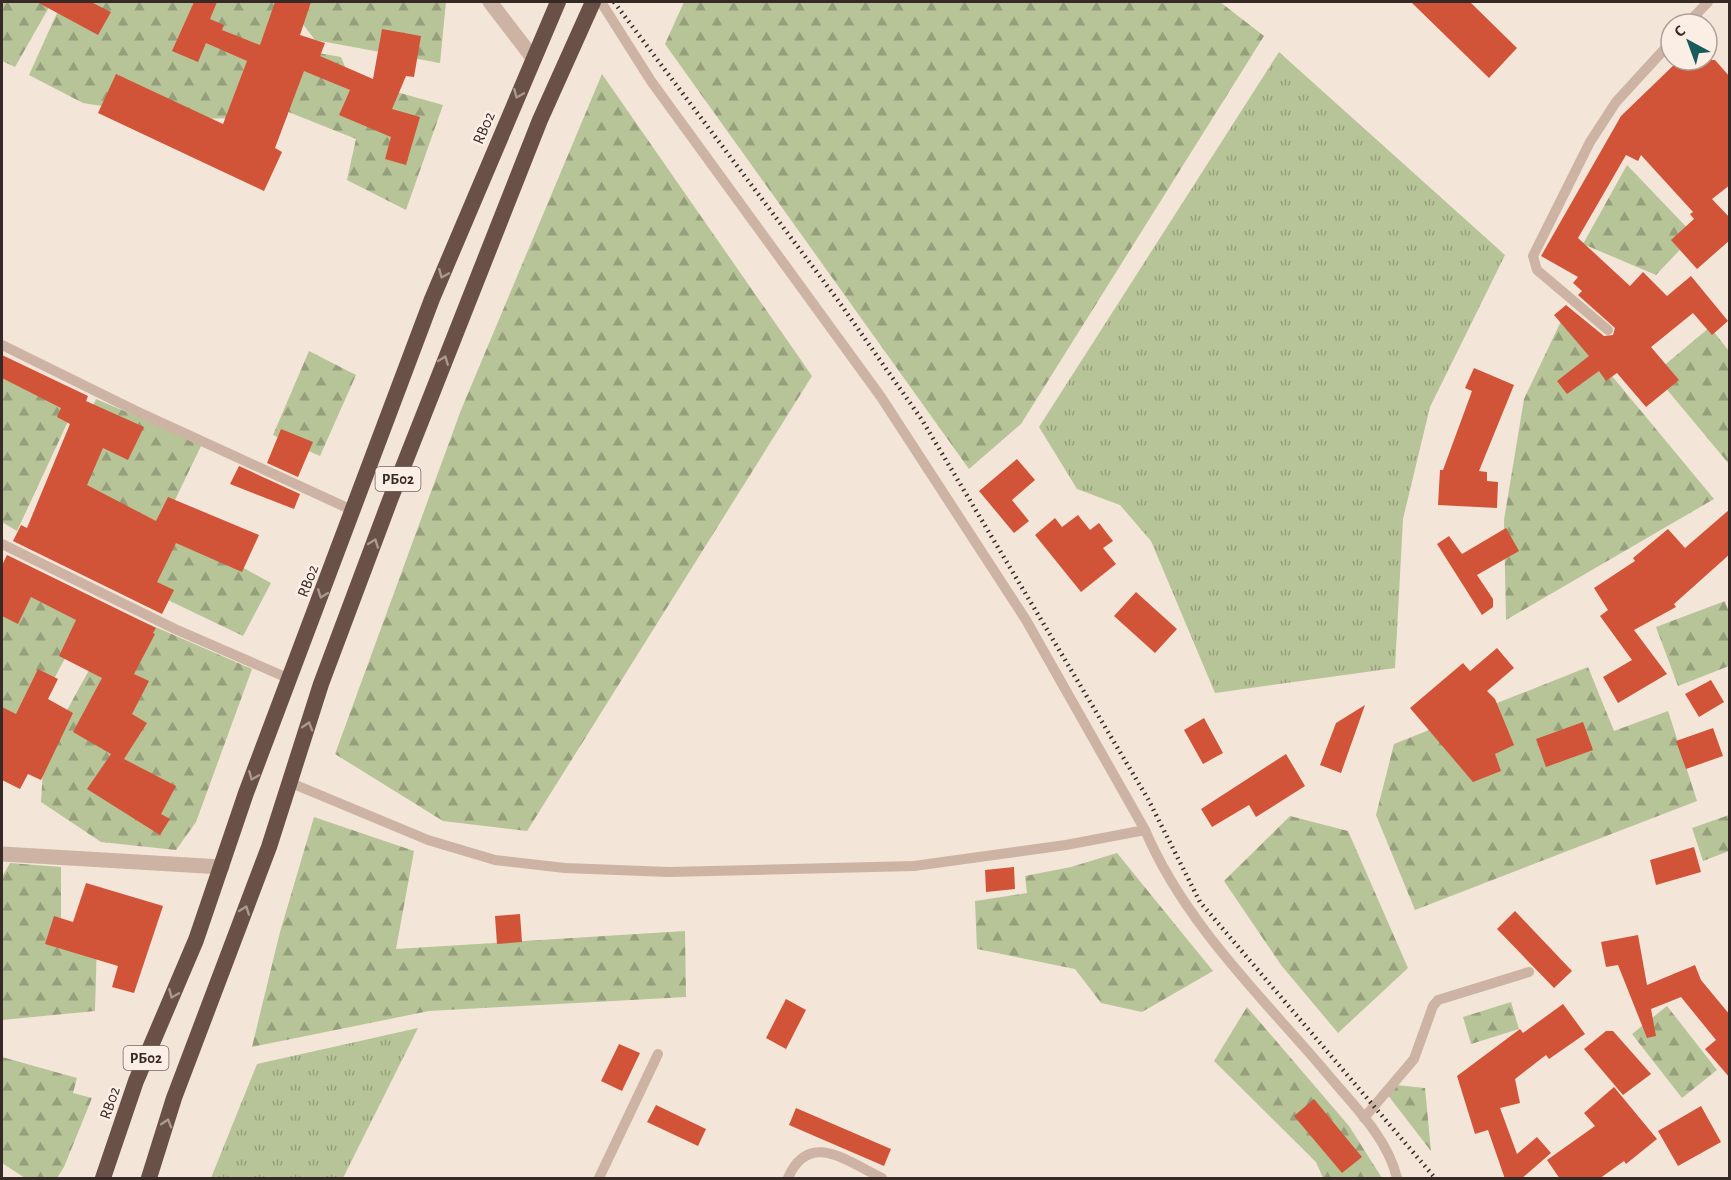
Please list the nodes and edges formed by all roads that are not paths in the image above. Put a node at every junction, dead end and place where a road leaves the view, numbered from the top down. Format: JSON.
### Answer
{"nodes":[{"id":1,"x":490,"y":2,"type":"edge"},
{"id":2,"x":558,"y":2,"type":"edge"},
{"id":3,"x":593,"y":2,"type":"edge"},
{"id":4,"x":600,"y":2,"type":"edge"},
{"id":5,"x":1659,"y":55,"type":"edge"},
{"id":6,"x":533,"y":58,"type":"junction"},
{"id":7,"x":1608,"y":330,"type":"dead end"},
{"id":8,"x":2,"y":345,"type":"edge"},
{"id":9,"x":354,"y":511,"type":"junction"},
{"id":10,"x":2,"y":544,"type":"edge"},
{"id":11,"x":290,"y":679,"type":"junction"},
{"id":12,"x":291,"y":783,"type":"junction"},
{"id":13,"x":1145,"y":830,"type":"junction"},
{"id":14,"x":2,"y":854,"type":"edge"},
{"id":15,"x":222,"y":867,"type":"junction"},
{"id":16,"x":1529,"y":972,"type":"dead end"},
{"id":17,"x":658,"y":1054,"type":"dead end"},
{"id":18,"x":1364,"y":1118,"type":"junction"},
{"id":19,"x":103,"y":1179,"type":"edge"},
{"id":20,"x":149,"y":1179,"type":"edge"},
{"id":21,"x":599,"y":1179,"type":"edge"},
{"id":22,"x":788,"y":1179,"type":"edge"},
{"id":23,"x":882,"y":1179,"type":"edge"},
{"id":24,"x":1397,"y":1179,"type":"edge"}],
"edges":[{"from":1,"to":6,"type":"street"},
{"from":2,"to":6,"type":"highway","name":"RB02","number":"РБ02"},
{"from":12,"to":3,"type":"highway","number":"РБ02","one_way":true},
{"from":4,"to":13,"type":"lane"},
{"from":5,"to":7,"type":"lane"},
{"from":6,"to":9,"type":"highway","name":"RB02","number":"РБ02","one_way":true},
{"from":8,"to":9,"type":"lane"},
{"from":9,"to":11,"type":"highway","name":"RB02","number":"РБ02","one_way":true},
{"from":10,"to":11,"type":"lane"},
{"from":11,"to":15,"type":"highway","name":"RB02","number":"РБ02","one_way":true},
{"from":12,"to":13,"type":"lane"},
{"from":20,"to":12,"type":"highway","number":"РБ02","one_way":true},
{"from":13,"to":18,"type":"lane"},
{"from":14,"to":15,"type":"street"},
{"from":15,"to":19,"type":"highway","name":"RB02","number":"РБ02","one_way":true},
{"from":16,"to":18,"type":"lane"},
{"from":17,"to":21,"type":"lane"},
{"from":18,"to":24,"type":"lane"},
{"from":22,"to":23,"type":"lane"}]}
